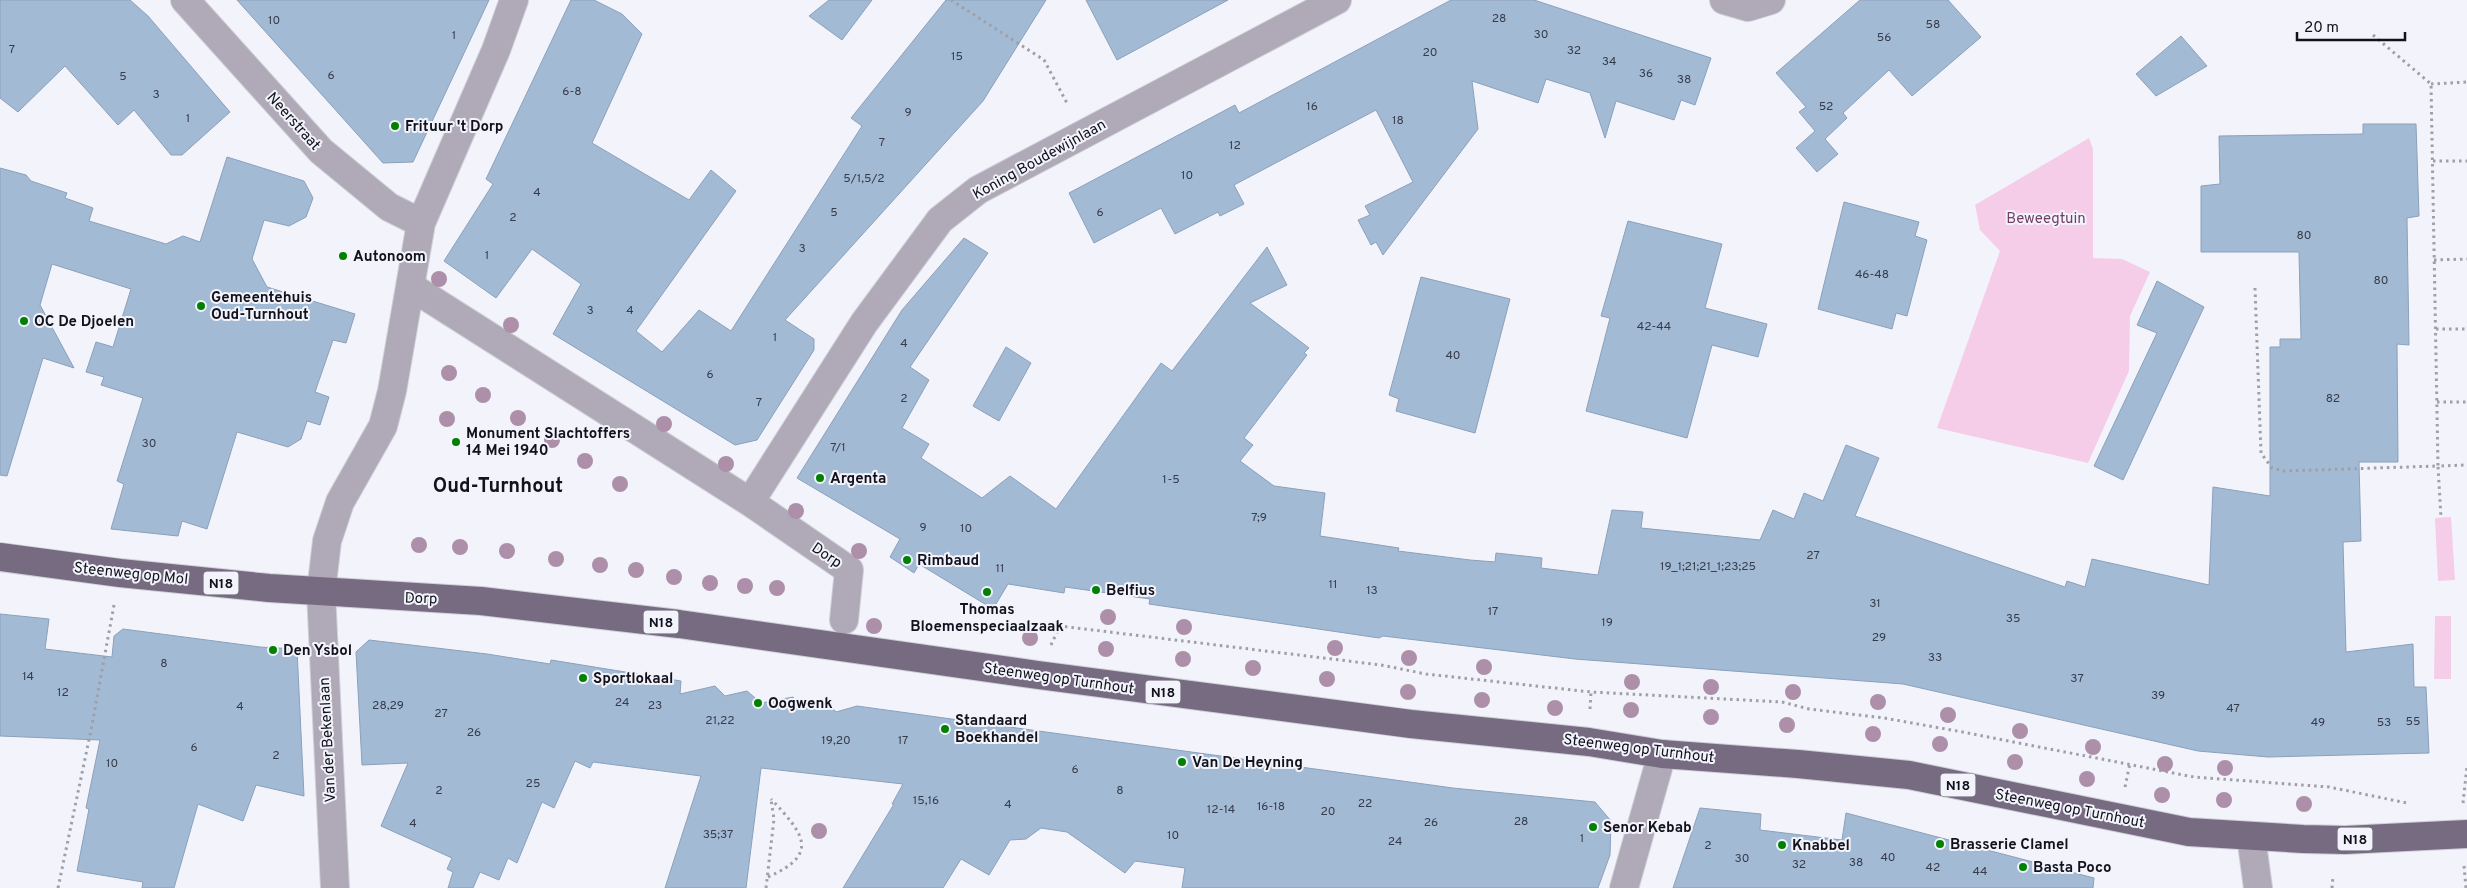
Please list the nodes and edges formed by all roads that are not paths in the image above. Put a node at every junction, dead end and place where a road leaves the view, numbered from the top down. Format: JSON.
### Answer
{"nodes":[{"id":1,"x":184,"y":0,"type":"edge"},
{"id":2,"x":514,"y":0,"type":"edge"},
{"id":3,"x":1337,"y":0,"type":"edge"},
{"id":4,"x":1724,"y":0,"type":"edge"},
{"id":5,"x":1771,"y":0,"type":"edge"},
{"id":6,"x":421,"y":223,"type":"junction"},
{"id":7,"x":410,"y":286,"type":"junction"},
{"id":8,"x":750,"y":502,"type":"junction"},
{"id":9,"x":0,"y":557,"type":"edge"},
{"id":10,"x":321,"y":592,"type":"junction"},
{"id":11,"x":842,"y":633,"type":"junction"},
{"id":12,"x":1662,"y":754,"type":"junction"},
{"id":13,"x":2467,"y":834,"type":"edge"},
{"id":14,"x":2251,"y":836,"type":"junction"},
{"id":15,"x":335,"y":888,"type":"edge"},
{"id":16,"x":1624,"y":888,"type":"edge"},
{"id":17,"x":2258,"y":888,"type":"edge"}],
"edges":[{"from":1,"to":6,"type":"street","name":"Neerstraat"},
{"from":2,"to":6,"type":"street"},
{"from":3,"to":8,"type":"street","name":"Koning Boudewijnlaan"},
{"from":4,"to":5,"type":"street"},
{"from":6,"to":7,"type":"street"},
{"from":7,"to":8,"type":"street","name":"Dorp"},
{"from":7,"to":10,"type":"street"},
{"from":8,"to":11,"type":"street","name":"Dorp"},
{"from":9,"to":10,"type":"main road","name":"Steenweg op Mol","number":"N18"},
{"from":10,"to":11,"type":"main road","name":"Dorp","number":"N18"},
{"from":10,"to":15,"type":"street","name":"Van der Bekenlaan"},
{"from":11,"to":12,"type":"main road","name":"Steenweg op Turnhout","number":"N18"},
{"from":12,"to":14,"type":"main road","name":"Steenweg op Turnhout","number":"N18"},
{"from":12,"to":16,"type":"street"},
{"from":13,"to":14,"type":"main road","name":"Steenweg op Turnhout","number":"N18"},
{"from":14,"to":17,"type":"street"}]}
